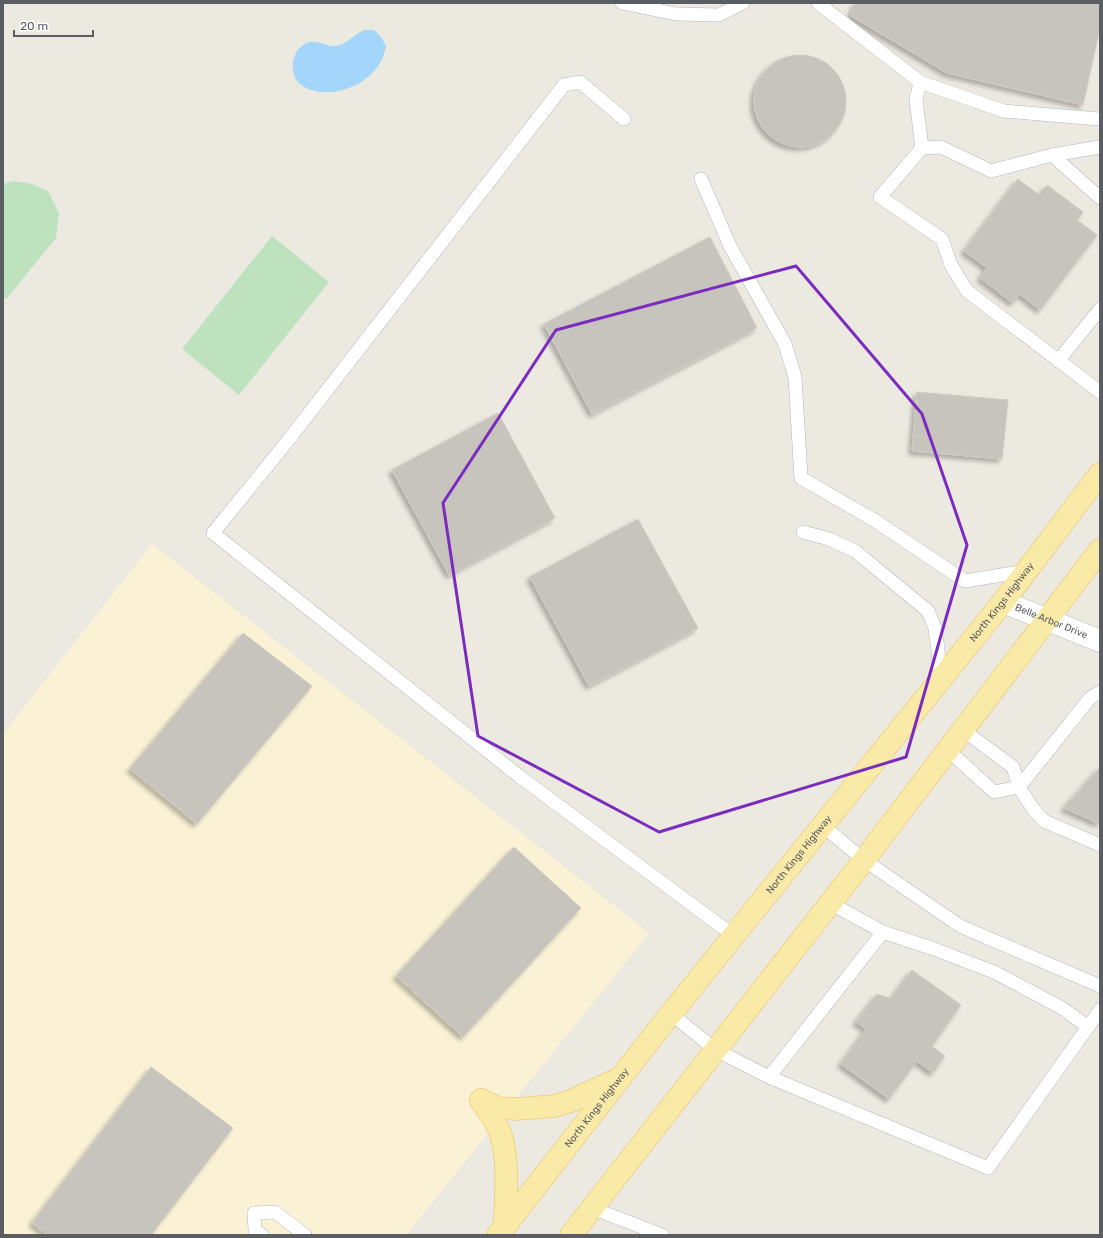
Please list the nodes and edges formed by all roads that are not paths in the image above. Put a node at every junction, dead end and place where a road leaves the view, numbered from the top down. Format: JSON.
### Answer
{"nodes":[{"id":1,"x":622,"y":3,"type":"edge"},
{"id":2,"x":743,"y":3,"type":"edge"},
{"id":3,"x":818,"y":3,"type":"edge"},
{"id":4,"x":920,"y":82,"type":"junction"},
{"id":5,"x":1100,"y":118,"type":"edge"},
{"id":6,"x":624,"y":119,"type":"dead end"},
{"id":7,"x":1100,"y":147,"type":"edge"},
{"id":8,"x":922,"y":148,"type":"junction"},
{"id":9,"x":1052,"y":155,"type":"junction"},
{"id":10,"x":700,"y":179,"type":"dead end"},
{"id":11,"x":1100,"y":198,"type":"edge"},
{"id":12,"x":1100,"y":309,"type":"edge"},
{"id":13,"x":1058,"y":361,"type":"junction"},
{"id":14,"x":1100,"y":392,"type":"edge"},
{"id":15,"x":1100,"y":474,"type":"edge"},
{"id":16,"x":803,"y":532,"type":"dead end"},
{"id":17,"x":1100,"y":550,"type":"edge"},
{"id":18,"x":1027,"y":571,"type":"junction"},
{"id":19,"x":1003,"y":602,"type":"junction"},
{"id":20,"x":1048,"y":620,"type":"junction"},
{"id":21,"x":1100,"y":641,"type":"edge"},
{"id":22,"x":940,"y":681,"type":"junction"},
{"id":23,"x":1100,"y":692,"type":"edge"},
{"id":24,"x":963,"y":730,"type":"junction"},
{"id":25,"x":948,"y":750,"type":"junction"},
{"id":26,"x":1019,"y":787,"type":"junction"},
{"id":27,"x":823,"y":826,"type":"junction"},
{"id":28,"x":1100,"y":845,"type":"edge"},
{"id":29,"x":864,"y":860,"type":"junction"},
{"id":30,"x":830,"y":903,"type":"junction"},
{"id":31,"x":884,"y":932,"type":"junction"},
{"id":32,"x":734,"y":936,"type":"junction"},
{"id":33,"x":1100,"y":986,"type":"edge"},
{"id":34,"x":1100,"y":1010,"type":"edge"},
{"id":35,"x":671,"y":1014,"type":"junction"},
{"id":36,"x":1088,"y":1027,"type":"junction"},
{"id":37,"x":716,"y":1050,"type":"junction"},
{"id":38,"x":769,"y":1077,"type":"junction"},
{"id":39,"x":620,"y":1078,"type":"junction"},
{"id":40,"x":592,"y":1208,"type":"junction"},
{"id":41,"x":502,"y":1230,"type":"edge"},
{"id":42,"x":262,"y":1235,"type":"edge"},
{"id":43,"x":306,"y":1235,"type":"edge"},
{"id":44,"x":571,"y":1235,"type":"edge"},
{"id":45,"x":662,"y":1235,"type":"edge"}],
"edges":[{"from":1,"to":2,"type":"lane"},
{"from":3,"to":4,"type":"lane"},
{"from":4,"to":5,"type":"lane"},
{"from":4,"to":8,"type":"lane"},
{"from":6,"to":32,"type":"lane"},
{"from":7,"to":9,"type":"lane"},
{"from":8,"to":9,"type":"lane"},
{"from":8,"to":13,"type":"lane"},
{"from":9,"to":11,"type":"lane"},
{"from":10,"to":18,"type":"lane"},
{"from":12,"to":13,"type":"lane"},
{"from":13,"to":14,"type":"lane"},
{"from":15,"to":18,"type":"main road","name":"North Kings Highway"},
{"from":16,"to":22,"type":"lane"},
{"from":17,"to":20,"type":"main road"},
{"from":18,"to":19,"type":"main road","name":"North Kings Highway"},
{"from":19,"to":20,"type":"street","name":"Belle Arbor Drive"},
{"from":19,"to":22,"type":"main road","name":"North Kings Highway"},
{"from":20,"to":21,"type":"street","name":"Belle Arbor Drive"},
{"from":20,"to":24,"type":"main road"},
{"from":22,"to":27,"type":"main road","name":"North Kings Highway"},
{"from":23,"to":26,"type":"lane"},
{"from":24,"to":25,"type":"main road"},
{"from":24,"to":26,"type":"lane"},
{"from":25,"to":26,"type":"lane"},
{"from":25,"to":29,"type":"main road"},
{"from":26,"to":28,"type":"lane"},
{"from":27,"to":29,"type":"lane"},
{"from":27,"to":32,"type":"main road","name":"North Kings Highway"},
{"from":29,"to":30,"type":"main road"},
{"from":29,"to":33,"type":"lane"},
{"from":30,"to":31,"type":"lane"},
{"from":30,"to":37,"type":"main road"},
{"from":31,"to":36,"type":"lane"},
{"from":31,"to":38,"type":"lane"},
{"from":32,"to":35,"type":"main road","name":"North Kings Highway"},
{"from":34,"to":36,"type":"lane"},
{"from":35,"to":37,"type":"lane"},
{"from":35,"to":39,"type":"main road","name":"North Kings Highway"},
{"from":36,"to":38,"type":"lane"},
{"from":37,"to":38,"type":"lane"},
{"from":37,"to":40,"type":"main road"},
{"from":39,"to":41,"type":"main road","name":"North Kings Highway"},
{"from":39,"to":41,"type":"main road"},
{"from":40,"to":44,"type":"main road"},
{"from":40,"to":45,"type":"lane"},
{"from":42,"to":43,"type":"lane"}]}
